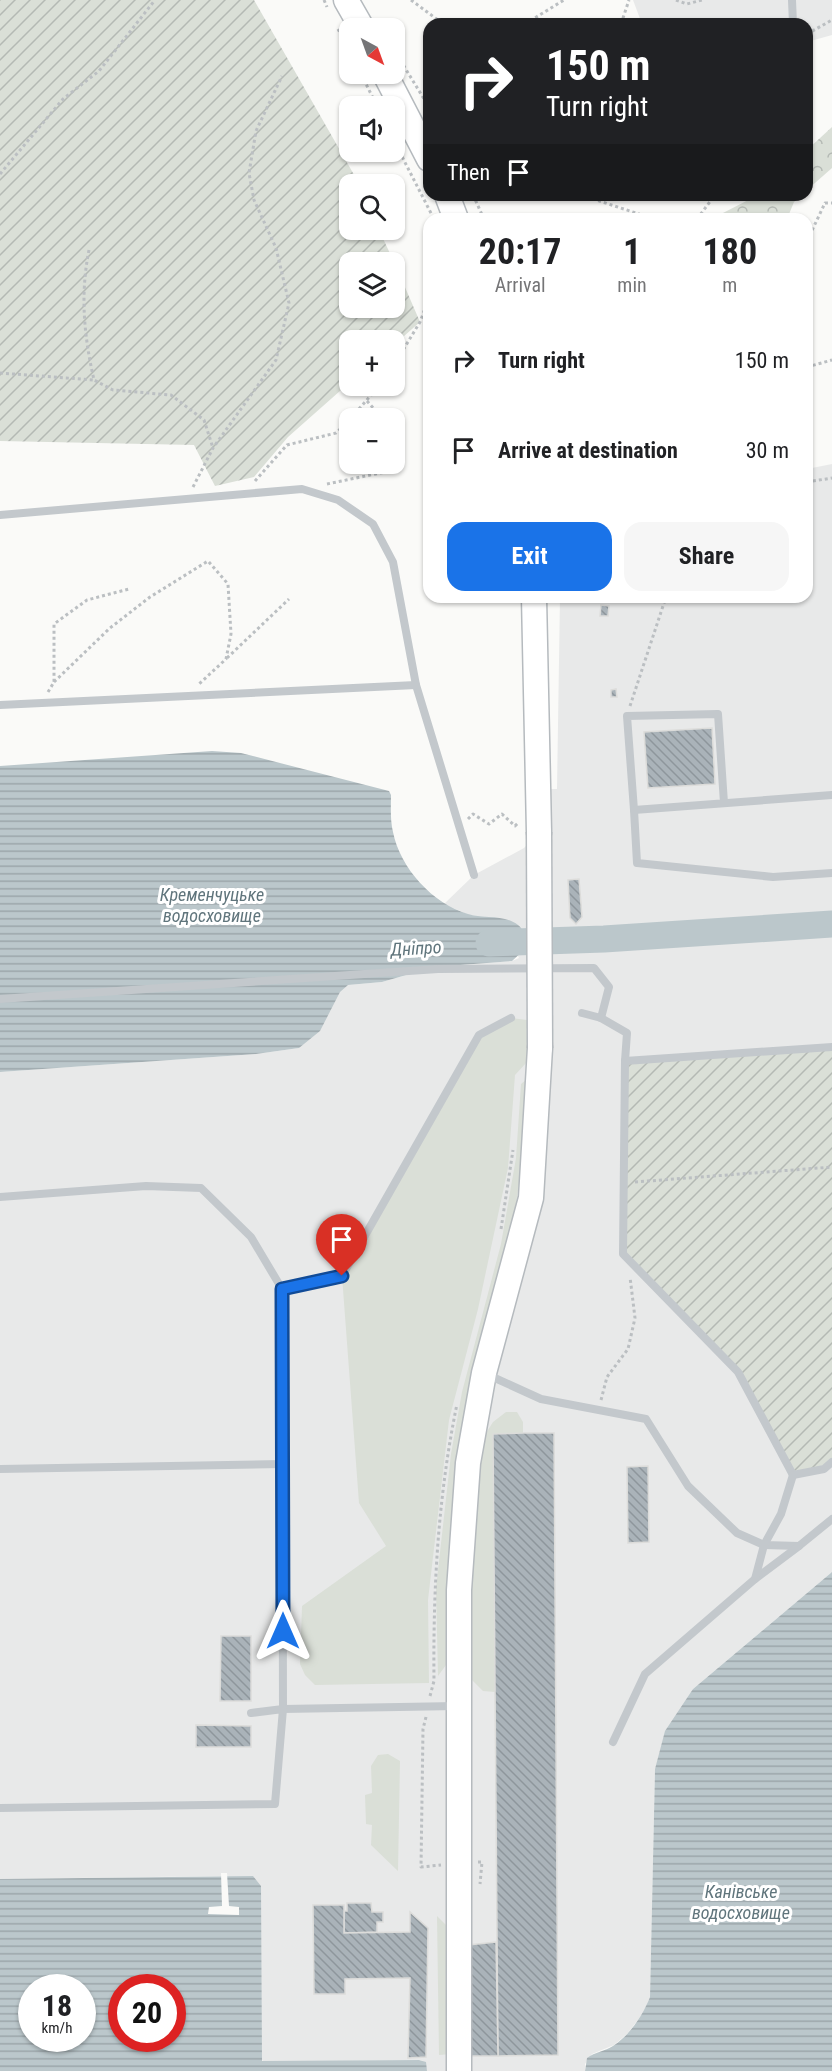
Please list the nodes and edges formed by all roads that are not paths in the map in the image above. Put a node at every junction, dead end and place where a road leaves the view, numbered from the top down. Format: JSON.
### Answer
{"nodes":[{"id":1,"x":346,"y":0,"type":"edge"},
{"id":2,"x":792,"y":0,"type":"edge"},
{"id":3,"x":356,"y":18,"type":"edge"},
{"id":4,"x":793,"y":18,"type":"edge"},
{"id":5,"x":390,"y":84,"type":"edge"},
{"id":6,"x":423,"y":147,"type":"edge"},
{"id":7,"x":0,"y":515,"type":"edge"},
{"id":8,"x":534,"y":603,"type":"edge"},
{"id":9,"x":416,"y":685,"type":"junction"},
{"id":10,"x":0,"y":705,"type":"edge"},
{"id":11,"x":832,"y":795,"type":"edge"},
{"id":12,"x":724,"y":803,"type":"junction"},
{"id":13,"x":634,"y":810,"type":"junction"},
{"id":14,"x":832,"y":873,"type":"edge"},
{"id":15,"x":474,"y":875,"type":"dead end"},
{"id":16,"x":0,"y":999,"type":"edge"},
{"id":17,"x":582,"y":1012,"type":"dead end"},
{"id":18,"x":511,"y":1018,"type":"dead end"},
{"id":19,"x":601,"y":1018,"type":"junction"},
{"id":20,"x":832,"y":1047,"type":"edge"},
{"id":21,"x":626,"y":1061,"type":"junction"},
{"id":22,"x":0,"y":1197,"type":"edge"},
{"id":23,"x":282,"y":1289,"type":"junction"},
{"id":24,"x":484,"y":1373,"type":"junction"},
{"id":25,"x":832,"y":1462,"type":"edge"},
{"id":26,"x":282,"y":1464,"type":"junction"},
{"id":27,"x":0,"y":1469,"type":"edge"},
{"id":28,"x":793,"y":1475,"type":"junction"},
{"id":29,"x":832,"y":1519,"type":"edge"},
{"id":30,"x":764,"y":1545,"type":"junction"},
{"id":31,"x":799,"y":1546,"type":"junction"},
{"id":32,"x":755,"y":1579,"type":"junction"},
{"id":33,"x":458,"y":1706,"type":"junction"},
{"id":34,"x":283,"y":1709,"type":"junction"},
{"id":35,"x":251,"y":1713,"type":"dead end"},
{"id":36,"x":613,"y":1742,"type":"dead end"},
{"id":37,"x":0,"y":1808,"type":"edge"},
{"id":38,"x":459,"y":2064,"type":"edge"}],
"edges":[{"from":1,"to":3,"type":"main road"},
{"from":2,"to":4,"type":"lane"},
{"from":5,"to":6,"type":"main road"},
{"from":7,"to":9,"type":"lane"},
{"from":8,"to":24,"type":"main road","bridge":true},
{"from":9,"to":10,"type":"lane"},
{"from":9,"to":15,"type":"lane"},
{"from":11,"to":12,"type":"lane"},
{"from":12,"to":13,"type":"lane"},
{"from":12,"to":13,"type":"lane"},
{"from":13,"to":14,"type":"lane"},
{"from":16,"to":19,"type":"lane"},
{"from":17,"to":19,"type":"lane"},
{"from":18,"to":23,"type":"lane"},
{"from":19,"to":21,"type":"lane"},
{"from":20,"to":21,"type":"lane"},
{"from":21,"to":28,"type":"lane"},
{"from":22,"to":23,"type":"lane"},
{"from":23,"to":26,"type":"lane"},
{"from":24,"to":30,"type":"lane"},
{"from":24,"to":33,"type":"main road"},
{"from":25,"to":28,"type":"lane"},
{"from":26,"to":27,"type":"lane"},
{"from":26,"to":34,"type":"lane"},
{"from":28,"to":30,"type":"lane"},
{"from":29,"to":31,"type":"lane"},
{"from":30,"to":31,"type":"lane"},
{"from":30,"to":32,"type":"lane"},
{"from":31,"to":32,"type":"lane"},
{"from":32,"to":36,"type":"lane"},
{"from":33,"to":34,"type":"lane"},
{"from":33,"to":38,"type":"main road"},
{"from":34,"to":35,"type":"lane"},
{"from":34,"to":37,"type":"lane"}]}
